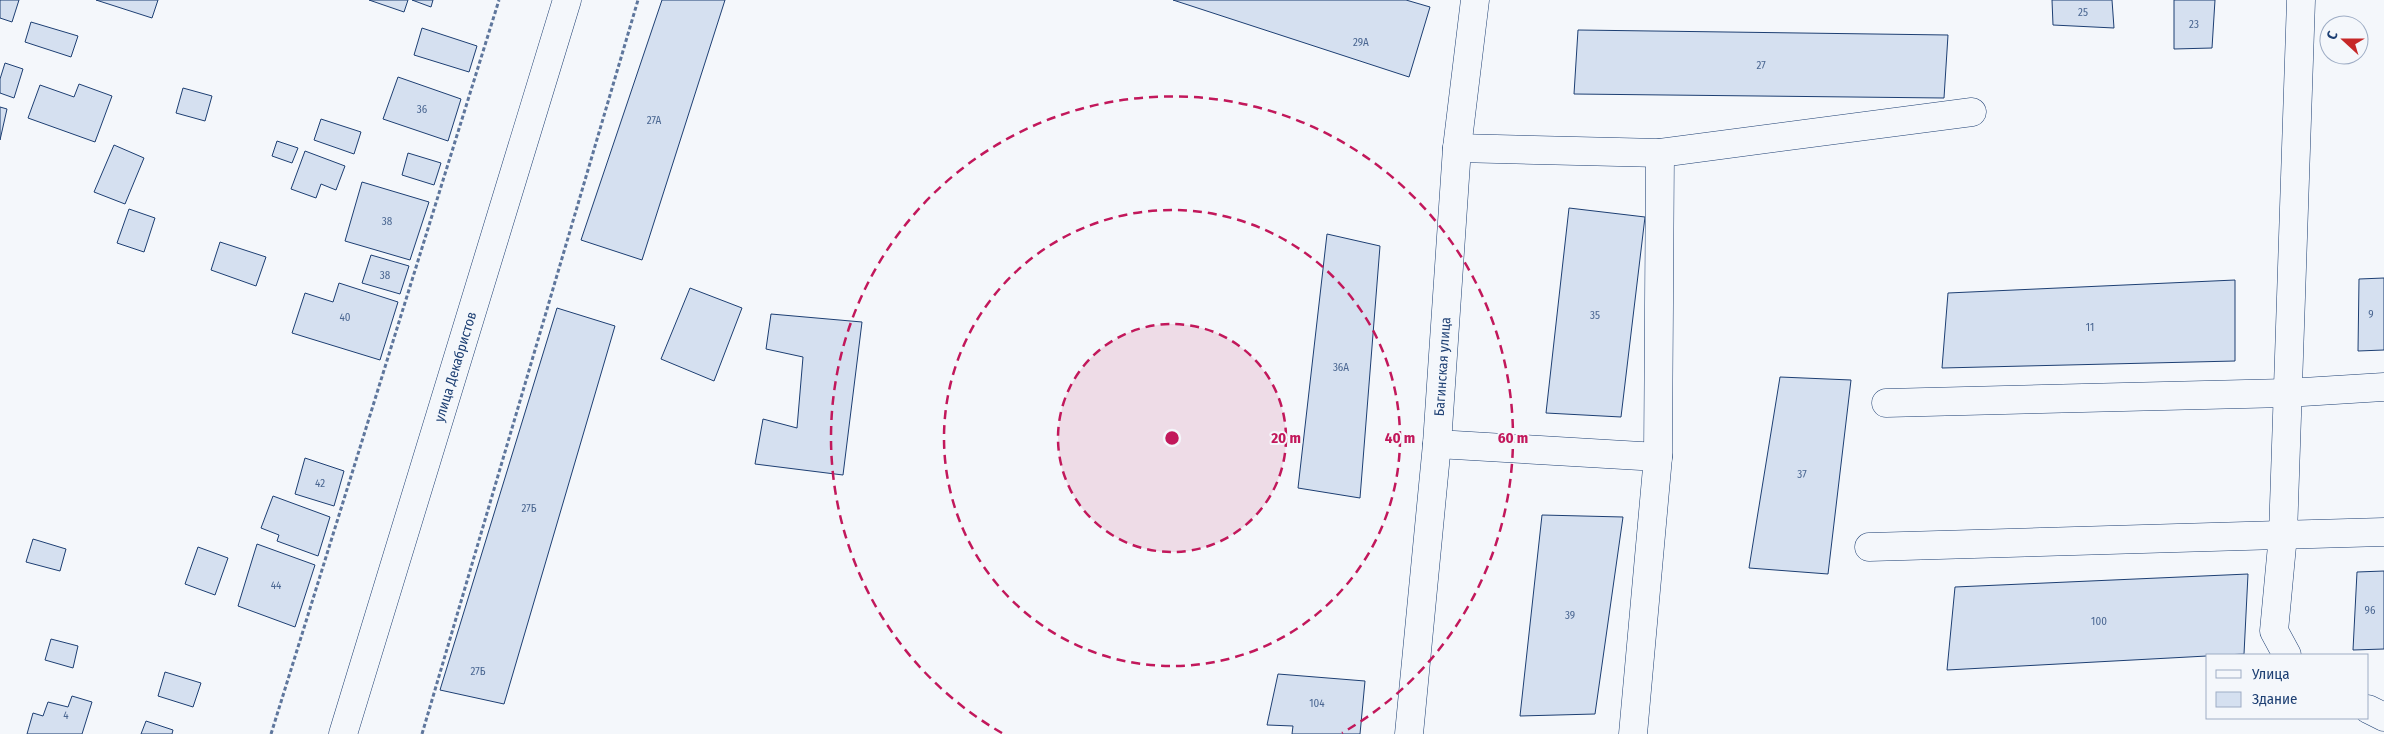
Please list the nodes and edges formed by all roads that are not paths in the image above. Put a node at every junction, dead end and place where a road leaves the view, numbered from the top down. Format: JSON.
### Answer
{"nodes":[{"id":1,"x":567,"y":0,"type":"edge"},
{"id":2,"x":1475,"y":0,"type":"edge"},
{"id":3,"x":2301,"y":0,"type":"edge"},
{"id":4,"x":1972,"y":112,"type":"dead end"},
{"id":5,"x":1457,"y":148,"type":"junction"},
{"id":6,"x":1660,"y":153,"type":"junction"},
{"id":7,"x":2384,"y":387,"type":"edge"},
{"id":8,"x":2286,"y":393,"type":"junction"},
{"id":9,"x":1886,"y":403,"type":"dead end"},
{"id":10,"x":1437,"y":444,"type":"junction"},
{"id":11,"x":1658,"y":457,"type":"junction"},
{"id":12,"x":2384,"y":532,"type":"edge"},
{"id":13,"x":2282,"y":535,"type":"junction"},
{"id":14,"x":1869,"y":547,"type":"dead end"},
{"id":15,"x":2286,"y":654,"type":"edge"},
{"id":16,"x":2369,"y":710,"type":"edge"},
{"id":17,"x":2384,"y":717,"type":"edge"},
{"id":18,"x":343,"y":734,"type":"edge"},
{"id":19,"x":1409,"y":734,"type":"edge"},
{"id":20,"x":1633,"y":734,"type":"edge"}],
"edges":[{"from":1,"to":18,"type":"main road","name":"улица Декабристов"},
{"from":2,"to":5,"type":"main road","name":"Багинская улица"},
{"from":3,"to":8,"type":"main road"},
{"from":4,"to":6,"type":"main road"},
{"from":5,"to":6,"type":"main road"},
{"from":5,"to":10,"type":"main road","name":"Багинская улица"},
{"from":6,"to":11,"type":"main road"},
{"from":7,"to":8,"type":"main road"},
{"from":8,"to":9,"type":"main road"},
{"from":8,"to":13,"type":"main road"},
{"from":10,"to":11,"type":"main road"},
{"from":10,"to":19,"type":"main road","name":"Багинская улица"},
{"from":11,"to":20,"type":"main road"},
{"from":12,"to":13,"type":"main road"},
{"from":13,"to":14,"type":"main road"},
{"from":13,"to":15,"type":"main road"},
{"from":16,"to":17,"type":"main road"}]}
